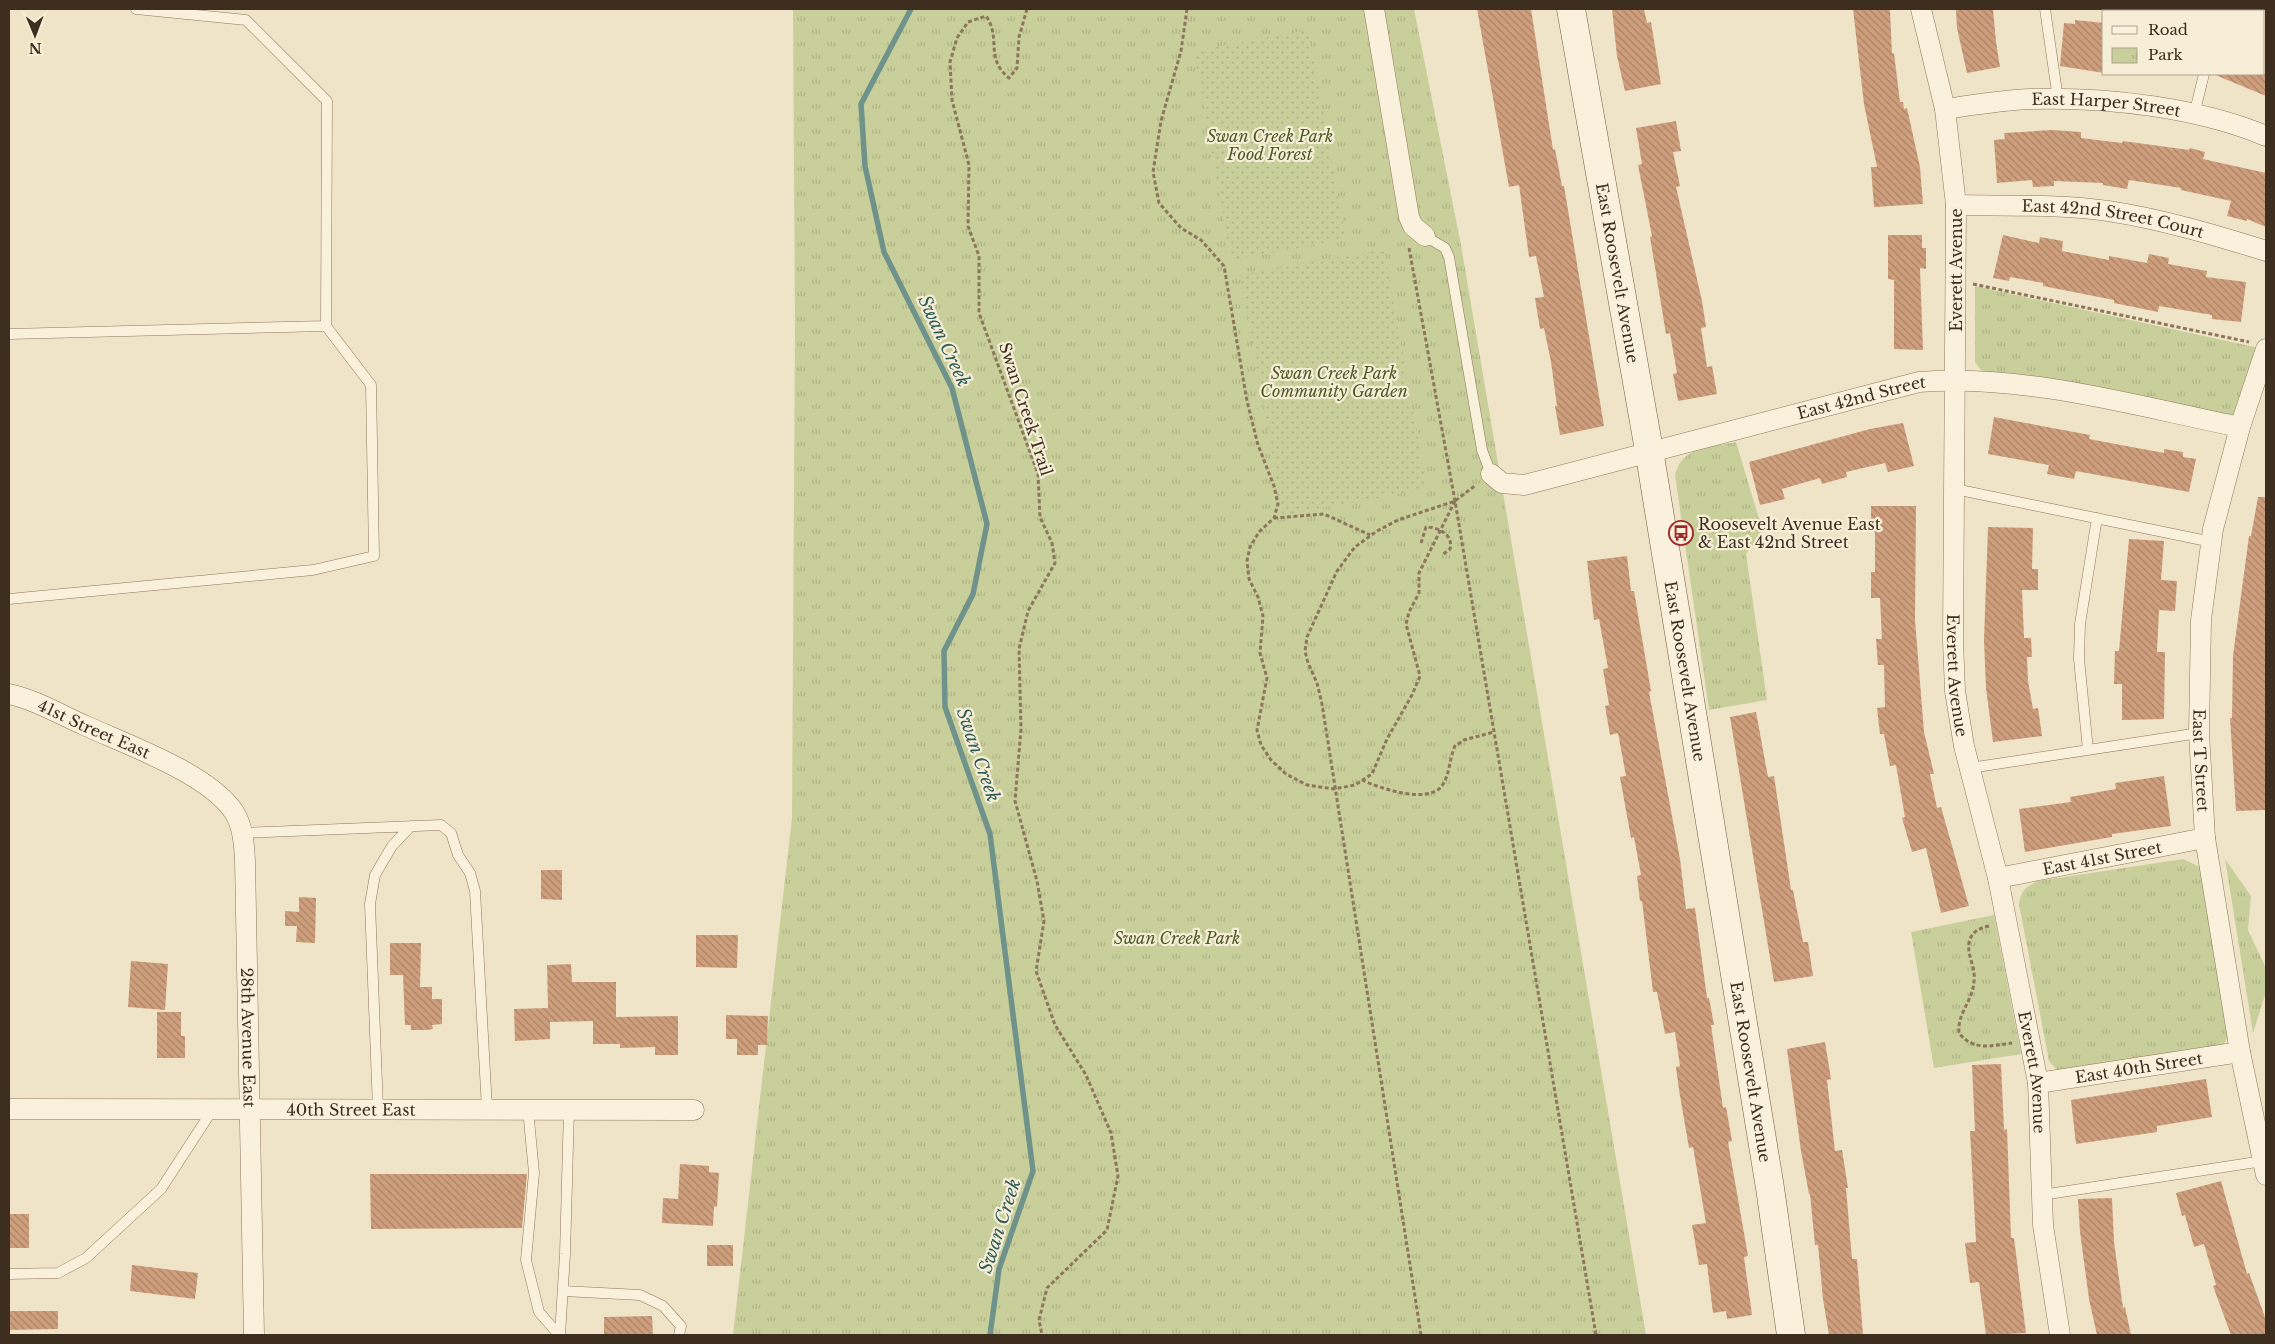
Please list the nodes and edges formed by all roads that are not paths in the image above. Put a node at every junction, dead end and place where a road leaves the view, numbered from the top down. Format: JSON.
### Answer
{"nodes":[{"id":1,"x":136,"y":9,"type":"edge"},
{"id":2,"x":1374,"y":9,"type":"edge"},
{"id":3,"x":1571,"y":9,"type":"edge"},
{"id":4,"x":1921,"y":9,"type":"edge"},
{"id":5,"x":2045,"y":9,"type":"edge"},
{"id":6,"x":2204,"y":75,"type":"edge"},
{"id":7,"x":2058,"y":99,"type":"junction"},
{"id":8,"x":1944,"y":109,"type":"junction"},
{"id":9,"x":2194,"y":115,"type":"junction"},
{"id":10,"x":2266,"y":136,"type":"edge"},
{"id":11,"x":1956,"y":205,"type":"junction"},
{"id":12,"x":1425,"y":236,"type":"joint"},
{"id":13,"x":2266,"y":250,"type":"edge"},
{"id":14,"x":326,"y":326,"type":"junction"},
{"id":15,"x":9,"y":334,"type":"edge"},
{"id":16,"x":2261,"y":346,"type":"edge"},
{"id":17,"x":1955,"y":379,"type":"junction"},
{"id":18,"x":2240,"y":427,"type":"junction"},
{"id":19,"x":1649,"y":450,"type":"junction"},
{"id":20,"x":1490,"y":474,"type":"joint"},
{"id":21,"x":1954,"y":489,"type":"junction"},
{"id":22,"x":2097,"y":518,"type":"junction"},
{"id":23,"x":2212,"y":542,"type":"junction"},
{"id":24,"x":9,"y":599,"type":"edge"},
{"id":25,"x":9,"y":694,"type":"edge"},
{"id":26,"x":2199,"y":733,"type":"junction"},
{"id":27,"x":2088,"y":750,"type":"junction"},
{"id":28,"x":178,"y":768,"type":"joint"},
{"id":29,"x":1970,"y":768,"type":"junction"},
{"id":30,"x":411,"y":826,"type":"junction"},
{"id":31,"x":242,"y":833,"type":"junction"},
{"id":32,"x":2205,"y":838,"type":"junction"},
{"id":33,"x":1998,"y":878,"type":"junction"},
{"id":34,"x":2240,"y":1052,"type":"junction"},
{"id":35,"x":2038,"y":1083,"type":"junction"},
{"id":36,"x":213,"y":1108,"type":"junction"},
{"id":37,"x":250,"y":1108,"type":"junction"},
{"id":38,"x":9,"y":1109,"type":"edge"},
{"id":39,"x":378,"y":1109,"type":"junction"},
{"id":40,"x":487,"y":1109,"type":"junction"},
{"id":41,"x":528,"y":1109,"type":"junction"},
{"id":42,"x":569,"y":1110,"type":"junction"},
{"id":43,"x":694,"y":1110,"type":"dead end"},
{"id":44,"x":2264,"y":1168,"type":"edge"},
{"id":45,"x":2042,"y":1195,"type":"junction"},
{"id":46,"x":9,"y":1274,"type":"edge"},
{"id":47,"x":563,"y":1291,"type":"junction"},
{"id":48,"x":254,"y":1335,"type":"edge"},
{"id":49,"x":560,"y":1335,"type":"edge"},
{"id":50,"x":679,"y":1335,"type":"edge"},
{"id":51,"x":1791,"y":1335,"type":"edge"},
{"id":52,"x":2060,"y":1335,"type":"edge"}],
"edges":[{"from":1,"to":14,"type":"lane"},
{"from":2,"to":12,"type":"street"},
{"from":3,"to":19,"type":"street","name":"East Roosevelt Avenue"},
{"from":4,"to":8,"type":"street","name":"Everett Avenue"},
{"from":5,"to":7,"type":"lane"},
{"from":6,"to":9,"type":"lane"},
{"from":7,"to":8,"type":"street","name":"East Harper Street"},
{"from":7,"to":9,"type":"street","name":"East Harper Street"},
{"from":8,"to":11,"type":"street","name":"Everett Avenue"},
{"from":9,"to":10,"type":"street","name":"East Harper Street"},
{"from":11,"to":13,"type":"street","name":"East 42nd Street Court"},
{"from":11,"to":17,"type":"street","name":"Everett Avenue"},
{"from":12,"to":20,"type":"lane"},
{"from":14,"to":15,"type":"lane"},
{"from":14,"to":24,"type":"lane"},
{"from":16,"to":18,"type":"street","name":"East T Street"},
{"from":17,"to":18,"type":"street","name":"East 42nd Street"},
{"from":17,"to":19,"type":"street","name":"East 42nd Street"},
{"from":17,"to":21,"type":"street","name":"Everett Avenue"},
{"from":18,"to":23,"type":"street","name":"East T Street"},
{"from":19,"to":20,"type":"street","name":"East 42nd Street"},
{"from":19,"to":51,"type":"street","name":"East Roosevelt Avenue"},
{"from":21,"to":22,"type":"lane"},
{"from":21,"to":29,"type":"street","name":"Everett Avenue"},
{"from":22,"to":23,"type":"lane"},
{"from":22,"to":27,"type":"lane"},
{"from":23,"to":26,"type":"street","name":"East T Street"},
{"from":25,"to":28,"type":"street","name":"41st Street East"},
{"from":26,"to":27,"type":"lane"},
{"from":26,"to":32,"type":"street","name":"East T Street"},
{"from":27,"to":29,"type":"lane"},
{"from":28,"to":31,"type":"street","name":"28th Avenue East"},
{"from":29,"to":33,"type":"street","name":"Everett Avenue"},
{"from":30,"to":31,"type":"lane"},
{"from":30,"to":39,"type":"lane"},
{"from":30,"to":40,"type":"lane"},
{"from":31,"to":37,"type":"street","name":"28th Avenue East"},
{"from":32,"to":33,"type":"street","name":"East 41st Street"},
{"from":32,"to":34,"type":"street","name":"East T Street"},
{"from":33,"to":35,"type":"street","name":"Everett Avenue"},
{"from":34,"to":35,"type":"street","name":"East 40th Street"},
{"from":34,"to":44,"type":"street","name":"East T Street"},
{"from":35,"to":45,"type":"street","name":"Everett Avenue"},
{"from":36,"to":37,"type":"street","name":"40th Street East"},
{"from":36,"to":38,"type":"street","name":"40th Street East"},
{"from":36,"to":46,"type":"lane"},
{"from":37,"to":39,"type":"street","name":"40th Street East"},
{"from":37,"to":48,"type":"street","name":"28th Avenue East"},
{"from":39,"to":40,"type":"street","name":"40th Street East"},
{"from":40,"to":41,"type":"street","name":"40th Street East"},
{"from":41,"to":42,"type":"street","name":"40th Street East"},
{"from":41,"to":49,"type":"lane"},
{"from":42,"to":43,"type":"street","name":"40th Street East"},
{"from":42,"to":47,"type":"lane"},
{"from":44,"to":45,"type":"lane"},
{"from":45,"to":52,"type":"street","name":"Everett Avenue"},
{"from":47,"to":49,"type":"lane"},
{"from":47,"to":50,"type":"lane"}]}
